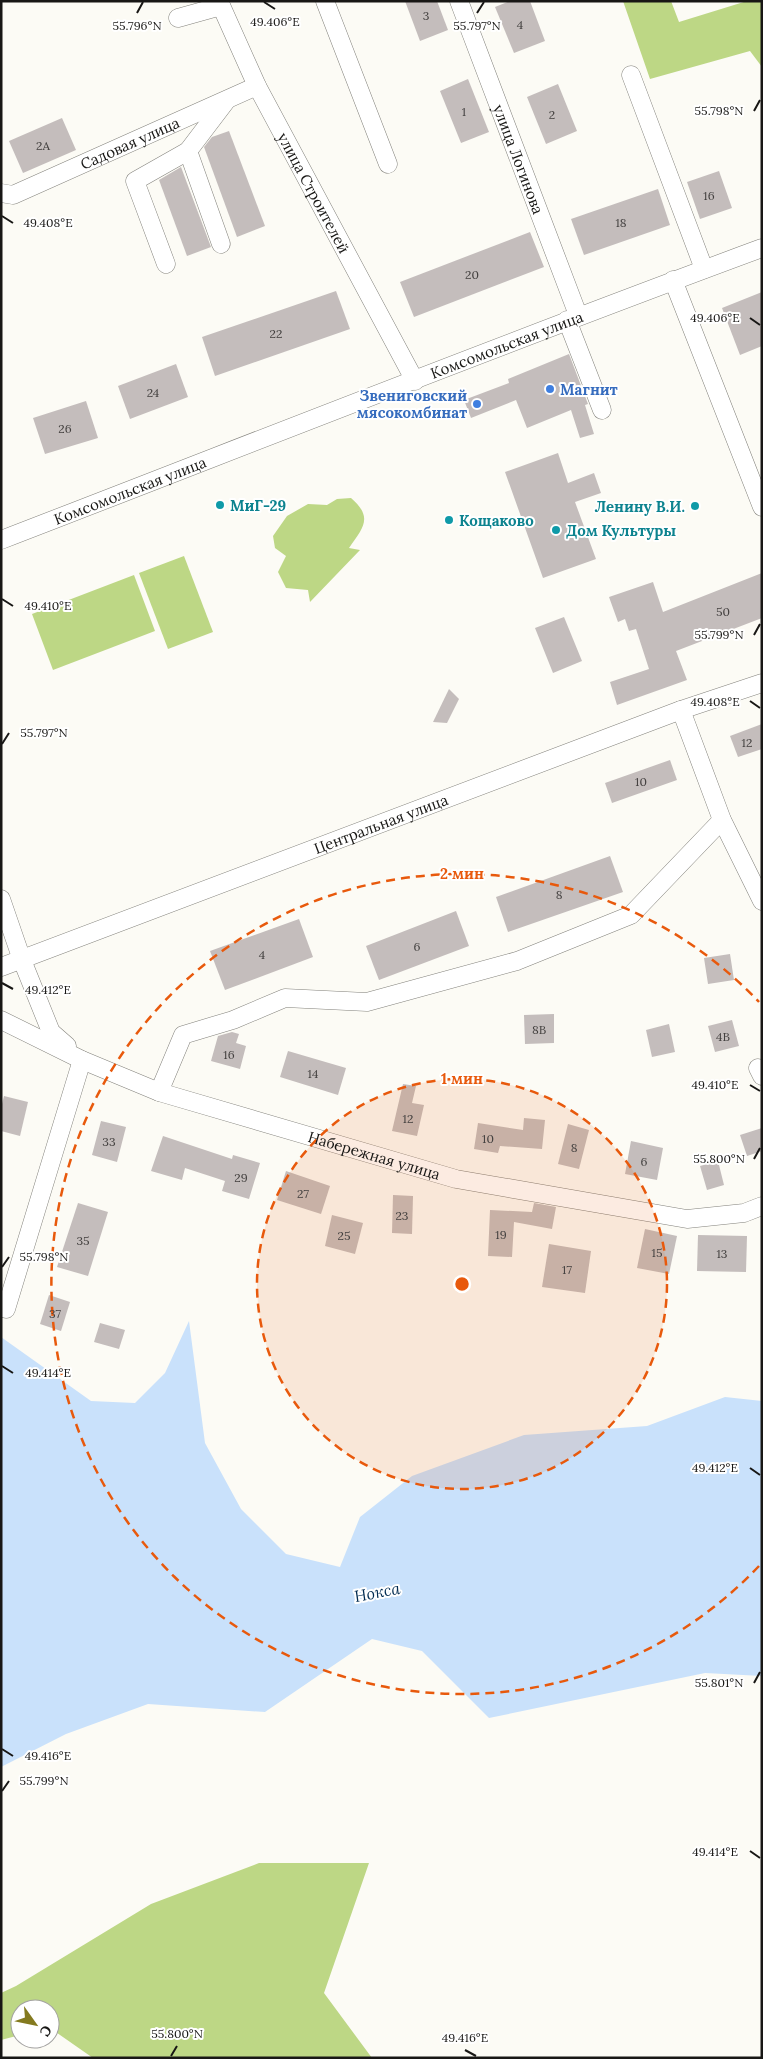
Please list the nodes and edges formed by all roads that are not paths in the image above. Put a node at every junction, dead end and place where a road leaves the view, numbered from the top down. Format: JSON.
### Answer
{"nodes":[{"id":1,"x":325,"y":1,"type":"edge"},
{"id":2,"x":459,"y":1,"type":"edge"},
{"id":3,"x":220,"y":4,"type":"edge"},
{"id":4,"x":178,"y":18,"type":"dead end"},
{"id":5,"x":631,"y":75,"type":"dead end"},
{"id":6,"x":257,"y":86,"type":"junction"},
{"id":7,"x":227,"y":99,"type":"junction"},
{"id":8,"x":188,"y":151,"type":"junction"},
{"id":9,"x":388,"y":164,"type":"dead end"},
{"id":10,"x":1,"y":193,"type":"edge"},
{"id":11,"x":221,"y":244,"type":"dead end"},
{"id":12,"x":762,"y":248,"type":"edge"},
{"id":13,"x":166,"y":264,"type":"dead end"},
{"id":14,"x":704,"y":269,"type":"junction"},
{"id":15,"x":673,"y":280,"type":"junction"},
{"id":16,"x":573,"y":318,"type":"junction"},
{"id":17,"x":415,"y":381,"type":"junction"},
{"id":18,"x":602,"y":410,"type":"dead end"},
{"id":19,"x":762,"y":507,"type":"edge"},
{"id":20,"x":1,"y":540,"type":"edge"},
{"id":21,"x":762,"y":683,"type":"edge"},
{"id":22,"x":681,"y":710,"type":"junction"},
{"id":23,"x":722,"y":820,"type":"junction"},
{"id":24,"x":1,"y":899,"type":"edge"},
{"id":25,"x":762,"y":901,"type":"edge"},
{"id":26,"x":22,"y":960,"type":"junction"},
{"id":27,"x":1,"y":967,"type":"edge"},
{"id":28,"x":1,"y":1020,"type":"edge"},
{"id":29,"x":82,"y":1060,"type":"junction"},
{"id":30,"x":159,"y":1092,"type":"junction"},
{"id":31,"x":762,"y":1206,"type":"edge"},
{"id":32,"x":6,"y":1309,"type":"dead end"}],
"edges":[{"from":1,"to":9,"type":"street"},
{"from":2,"to":16,"type":"street","name":"улица Логинова"},
{"from":3,"to":4,"type":"street"},
{"from":3,"to":6,"type":"street","name":"улица Строителей"},
{"from":5,"to":14,"type":"street"},
{"from":6,"to":7,"type":"street","name":"Садовая улица"},
{"from":6,"to":17,"type":"street","name":"улица Строителей"},
{"from":7,"to":8,"type":"street"},
{"from":7,"to":10,"type":"street","name":"Садовая улица"},
{"from":8,"to":11,"type":"street"},
{"from":8,"to":13,"type":"street"},
{"from":12,"to":14,"type":"street","name":"Комсомольская улица"},
{"from":14,"to":15,"type":"street","name":"Комсомольская улица"},
{"from":15,"to":16,"type":"street","name":"Комсомольская улица"},
{"from":15,"to":19,"type":"street"},
{"from":16,"to":17,"type":"street","name":"Комсомольская улица"},
{"from":16,"to":18,"type":"street","name":"улица Логинова"},
{"from":17,"to":20,"type":"street","name":"Комсомольская улица"},
{"from":21,"to":22,"type":"street","name":"Центральная улица"},
{"from":22,"to":23,"type":"street"},
{"from":22,"to":26,"type":"street","name":"Центральная улица"},
{"from":23,"to":25,"type":"street"},
{"from":23,"to":30,"type":"street"},
{"from":24,"to":26,"type":"street"},
{"from":26,"to":27,"type":"street","name":"Центральная улица"},
{"from":26,"to":29,"type":"street"},
{"from":28,"to":29,"type":"street","name":"Набережная улица"},
{"from":29,"to":30,"type":"street","name":"Набережная улица"},
{"from":29,"to":32,"type":"street"},
{"from":30,"to":31,"type":"street","name":"Набережная улица"}]}
